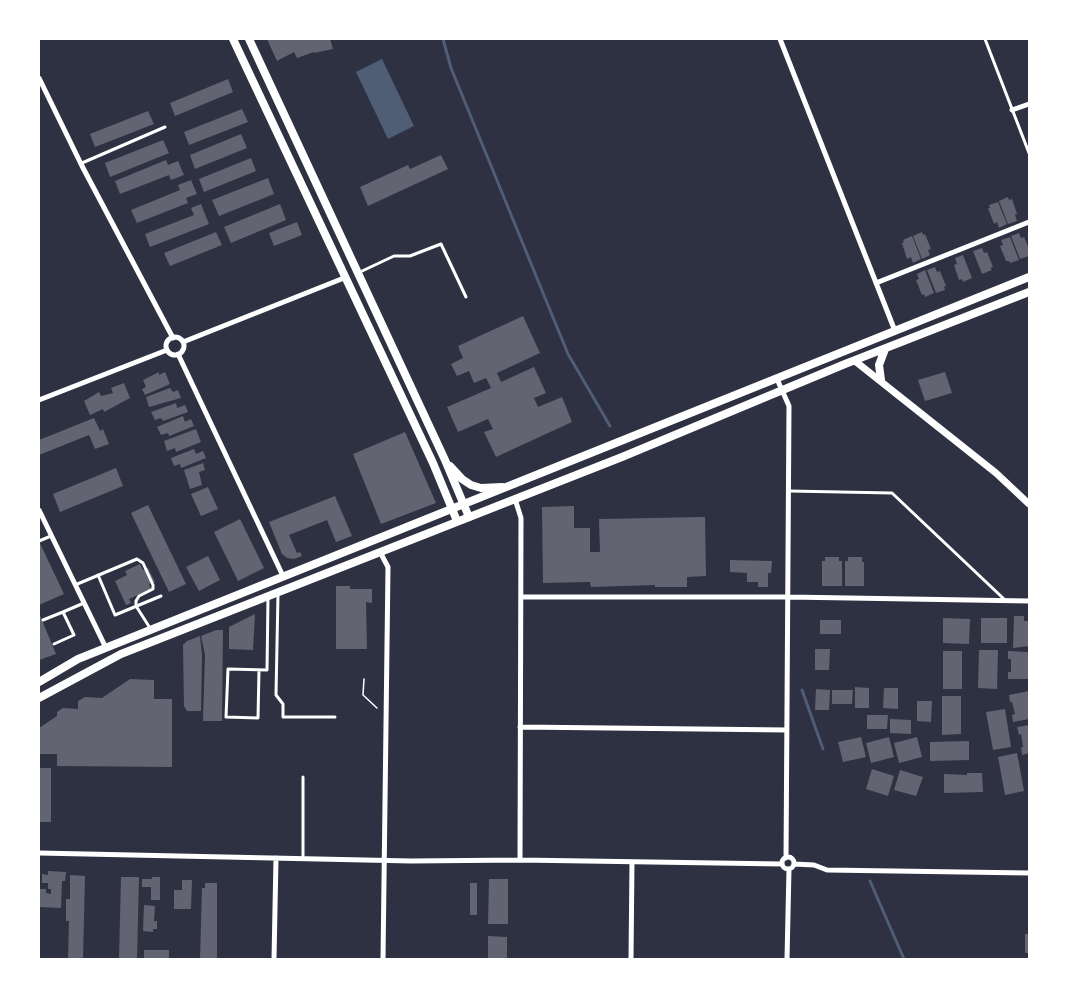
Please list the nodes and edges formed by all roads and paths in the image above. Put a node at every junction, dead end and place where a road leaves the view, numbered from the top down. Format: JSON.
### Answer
{"nodes":[{"id":1,"x":233,"y":39,"type":"edge"},
{"id":2,"x":249,"y":39,"type":"edge"},
{"id":3,"x":780,"y":39,"type":"edge"},
{"id":4,"x":985,"y":39,"type":"edge"},
{"id":5,"x":39,"y":78,"type":"edge"},
{"id":6,"x":1029,"y":104,"type":"edge"},
{"id":7,"x":1012,"y":110,"type":"junction"},
{"id":8,"x":165,"y":127,"type":"dead end"},
{"id":9,"x":1029,"y":153,"type":"edge"},
{"id":10,"x":80,"y":164,"type":"junction"},
{"id":11,"x":1029,"y":222,"type":"edge"},
{"id":12,"x":358,"y":273,"type":"junction"},
{"id":13,"x":1029,"y":277,"type":"edge"},
{"id":14,"x":344,"y":278,"type":"junction"},
{"id":15,"x":876,"y":283,"type":"junction"},
{"id":16,"x":1029,"y":292,"type":"edge"},
{"id":17,"x":466,"y":297,"type":"dead end"},
{"id":18,"x":929,"y":317,"type":"junction"},
{"id":19,"x":958,"y":320,"type":"junction"},
{"id":20,"x":895,"y":331,"type":"junction"},
{"id":21,"x":173,"y":338,"type":"junction"},
{"id":22,"x":183,"y":342,"type":"junction"},
{"id":23,"x":866,"y":343,"type":"junction"},
{"id":24,"x":885,"y":349,"type":"junction"},
{"id":25,"x":167,"y":350,"type":"junction"},
{"id":26,"x":178,"y":354,"type":"junction"},
{"id":27,"x":823,"y":360,"type":"junction"},
{"id":28,"x":855,"y":361,"type":"junction"},
{"id":29,"x":777,"y":379,"type":"junction"},
{"id":30,"x":881,"y":380,"type":"junction"},
{"id":31,"x":783,"y":390,"type":"junction"},
{"id":32,"x":39,"y":400,"type":"edge"},
{"id":33,"x":445,"y":460,"type":"junction"},
{"id":34,"x":507,"y":487,"type":"junction"},
{"id":35,"x":789,"y":491,"type":"junction"},
{"id":36,"x":515,"y":499,"type":"junction"},
{"id":37,"x":464,"y":504,"type":"junction"},
{"id":38,"x":1029,"y":504,"type":"edge"},
{"id":39,"x":452,"y":509,"type":"junction"},
{"id":40,"x":39,"y":510,"type":"edge"},
{"id":41,"x":469,"y":517,"type":"junction"},
{"id":42,"x":457,"y":521,"type":"junction"},
{"id":43,"x":51,"y":536,"type":"junction"},
{"id":44,"x":39,"y":541,"type":"edge"},
{"id":45,"x":380,"y":552,"type":"junction"},
{"id":46,"x":98,"y":575,"type":"junction"},
{"id":47,"x":283,"y":576,"type":"junction"},
{"id":48,"x":75,"y":586,"type":"junction"},
{"id":49,"x":278,"y":592,"type":"junction"},
{"id":50,"x":161,"y":596,"type":"dead end"},
{"id":51,"x":268,"y":596,"type":"junction"},
{"id":52,"x":521,"y":597,"type":"junction"},
{"id":53,"x":789,"y":597,"type":"junction"},
{"id":54,"x":1005,"y":600,"type":"junction"},
{"id":55,"x":1029,"y":601,"type":"edge"},
{"id":56,"x":84,"y":603,"type":"junction"},
{"id":57,"x":136,"y":606,"type":"junction"},
{"id":58,"x":63,"y":612,"type":"junction"},
{"id":59,"x":43,"y":620,"type":"dead end"},
{"id":60,"x":151,"y":629,"type":"junction"},
{"id":61,"x":54,"y":644,"type":"dead end"},
{"id":62,"x":106,"y":648,"type":"junction"},
{"id":63,"x":259,"y":670,"type":"junction"},
{"id":64,"x":364,"y":679,"type":"dead end"},
{"id":65,"x":39,"y":682,"type":"edge"},
{"id":66,"x":39,"y":698,"type":"edge"},
{"id":67,"x":379,"y":712,"type":"dead end"},
{"id":68,"x":335,"y":717,"type":"dead end"},
{"id":69,"x":520,"y":727,"type":"junction"},
{"id":70,"x":787,"y":730,"type":"junction"},
{"id":71,"x":303,"y":777,"type":"dead end"},
{"id":72,"x":39,"y":853,"type":"edge"},
{"id":73,"x":276,"y":858,"type":"junction"},
{"id":74,"x":303,"y":858,"type":"junction"},
{"id":75,"x":786,"y":858,"type":"junction"},
{"id":76,"x":384,"y":860,"type":"junction"},
{"id":77,"x":520,"y":860,"type":"junction"},
{"id":78,"x":632,"y":862,"type":"junction"},
{"id":79,"x":782,"y":864,"type":"junction"},
{"id":80,"x":794,"y":864,"type":"junction"},
{"id":81,"x":789,"y":869,"type":"junction"},
{"id":82,"x":1029,"y":873,"type":"edge"},
{"id":83,"x":274,"y":959,"type":"edge"},
{"id":84,"x":383,"y":959,"type":"edge"},
{"id":85,"x":631,"y":959,"type":"edge"},
{"id":86,"x":787,"y":959,"type":"edge"}],
"edges":[{"from":1,"to":14,"type":"main road"},
{"from":2,"to":12,"type":"main road"},
{"from":3,"to":15,"type":"street"},
{"from":4,"to":7,"type":"lane"},
{"from":5,"to":10,"type":"street"},
{"from":6,"to":7,"type":"street"},
{"from":7,"to":9,"type":"lane"},
{"from":8,"to":10,"type":"lane"},
{"from":10,"to":21,"type":"street"},
{"from":11,"to":15,"type":"street"},
{"from":12,"to":14,"type":"main road"},
{"from":12,"to":17,"type":"lane"},
{"from":12,"to":33,"type":"main road"},
{"from":13,"to":18,"type":"main road"},
{"from":14,"to":22,"type":"street"},
{"from":14,"to":39,"type":"main road"},
{"from":15,"to":20,"type":"street"},
{"from":16,"to":19,"type":"main road"},
{"from":18,"to":19,"type":"main road"},
{"from":18,"to":20,"type":"main road"},
{"from":19,"to":24,"type":"main road"},
{"from":20,"to":23,"type":"main road"},
{"from":21,"to":22,"type":"street"},
{"from":21,"to":25,"type":"street"},
{"from":22,"to":26,"type":"street"},
{"from":23,"to":27,"type":"main road"},
{"from":23,"to":28,"type":"main road"},
{"from":24,"to":28,"type":"main road"},
{"from":24,"to":30,"type":"main road"},
{"from":25,"to":26,"type":"street"},
{"from":25,"to":32,"type":"street"},
{"from":26,"to":47,"type":"street"},
{"from":27,"to":28,"type":"main road"},
{"from":27,"to":29,"type":"main road"},
{"from":28,"to":30,"type":"street"},
{"from":28,"to":31,"type":"main road"},
{"from":29,"to":31,"type":"street"},
{"from":29,"to":34,"type":"main road"},
{"from":30,"to":38,"type":"street"},
{"from":31,"to":35,"type":"street"},
{"from":31,"to":36,"type":"main road"},
{"from":33,"to":34,"type":"main road"},
{"from":33,"to":37,"type":"main road"},
{"from":34,"to":37,"type":"main road"},
{"from":35,"to":53,"type":"street"},
{"from":35,"to":54,"type":"lane"},
{"from":36,"to":41,"type":"main road"},
{"from":36,"to":52,"type":"street"},
{"from":37,"to":39,"type":"main road"},
{"from":37,"to":41,"type":"main road"},
{"from":39,"to":42,"type":"main road"},
{"from":39,"to":47,"type":"main road"},
{"from":40,"to":43,"type":"street"},
{"from":41,"to":42,"type":"main road"},
{"from":42,"to":45,"type":"main road"},
{"from":43,"to":44,"type":"lane"},
{"from":43,"to":48,"type":"street"},
{"from":45,"to":49,"type":"main road"},
{"from":45,"to":76,"type":"street"},
{"from":46,"to":48,"type":"lane"},
{"from":46,"to":57,"type":"lane"},
{"from":46,"to":57,"type":"lane"},
{"from":47,"to":60,"type":"main road"},
{"from":48,"to":56,"type":"street"},
{"from":49,"to":51,"type":"main road"},
{"from":49,"to":68,"type":"lane"},
{"from":50,"to":57,"type":"lane"},
{"from":51,"to":63,"type":"lane"},
{"from":51,"to":66,"type":"main road"},
{"from":52,"to":53,"type":"street"},
{"from":52,"to":69,"type":"street"},
{"from":53,"to":54,"type":"street"},
{"from":53,"to":70,"type":"street"},
{"from":54,"to":55,"type":"street"},
{"from":56,"to":58,"type":"lane"},
{"from":56,"to":62,"type":"street"},
{"from":57,"to":60,"type":"lane"},
{"from":58,"to":59,"type":"lane"},
{"from":58,"to":61,"type":"lane"},
{"from":60,"to":62,"type":"main road"},
{"from":62,"to":65,"type":"main road"},
{"from":63,"to":63,"type":"lane"},
{"from":64,"to":67,"type":"path"},
{"from":69,"to":70,"type":"street"},
{"from":69,"to":77,"type":"street"},
{"from":70,"to":75,"type":"street"},
{"from":71,"to":74,"type":"lane"},
{"from":72,"to":73,"type":"street"},
{"from":73,"to":74,"type":"street"},
{"from":73,"to":83,"type":"street"},
{"from":74,"to":76,"type":"street"},
{"from":75,"to":79,"type":"street"},
{"from":75,"to":80,"type":"street"},
{"from":76,"to":77,"type":"street"},
{"from":76,"to":84,"type":"street"},
{"from":77,"to":78,"type":"street"},
{"from":78,"to":79,"type":"street"},
{"from":78,"to":85,"type":"street"},
{"from":79,"to":81,"type":"street"},
{"from":80,"to":81,"type":"street"},
{"from":80,"to":82,"type":"street"},
{"from":81,"to":86,"type":"street"}]}
